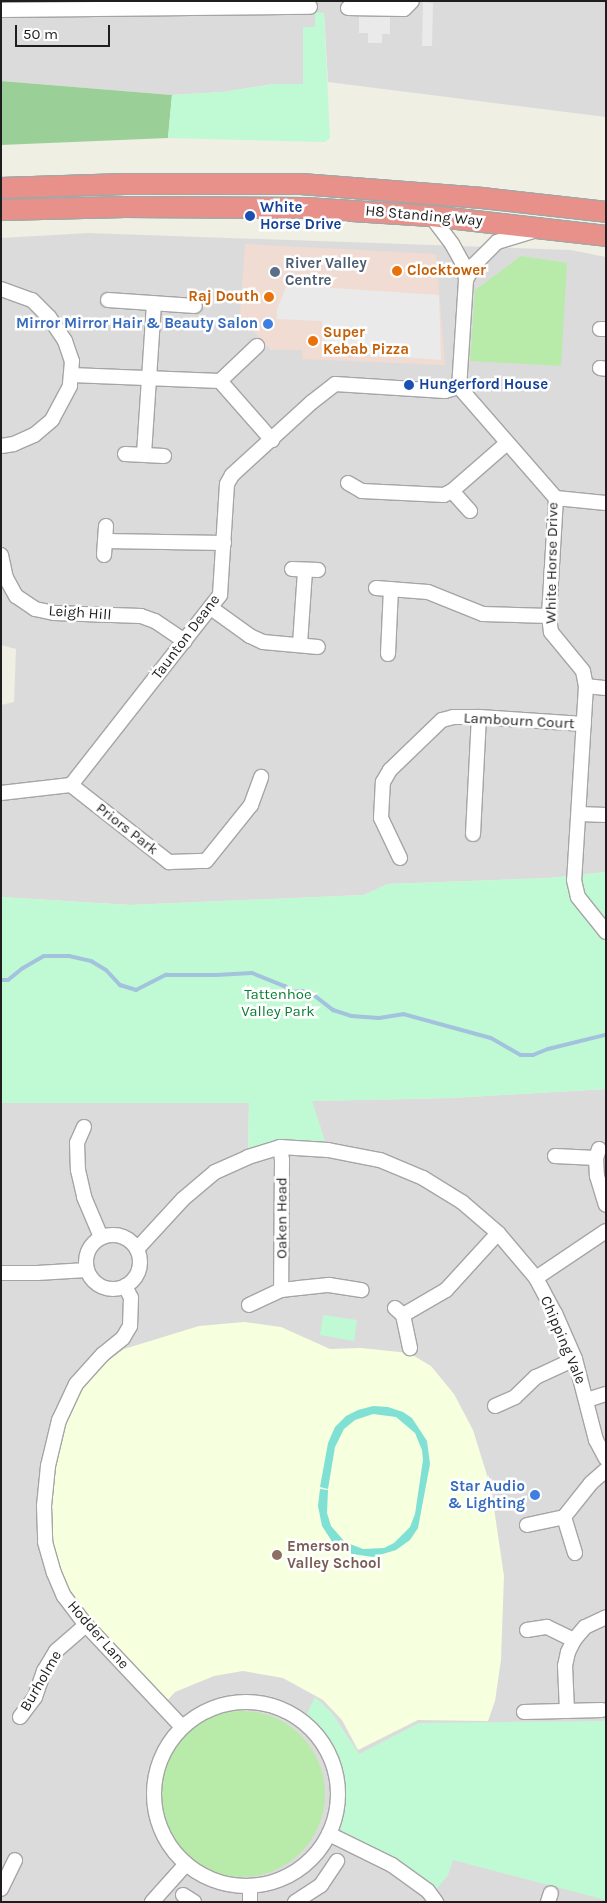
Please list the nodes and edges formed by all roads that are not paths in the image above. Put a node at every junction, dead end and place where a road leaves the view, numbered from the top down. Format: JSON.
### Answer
{"nodes":[{"id":1,"x":412,"y":1,"type":"edge"},
{"id":2,"x":121,"y":5,"type":"edge"},
{"id":3,"x":348,"y":8,"type":"dead end"},
{"id":4,"x":310,"y":9,"type":"edge"},
{"id":5,"x":1,"y":10,"type":"edge"},
{"id":6,"x":1,"y":188,"type":"edge"},
{"id":7,"x":1,"y":210,"type":"edge"},
{"id":8,"x":606,"y":212,"type":"edge"},
{"id":9,"x":431,"y":216,"type":"junction"},
{"id":10,"x":545,"y":228,"type":"junction"},
{"id":11,"x":606,"y":236,"type":"edge"},
{"id":12,"x":466,"y":280,"type":"junction"},
{"id":13,"x":1,"y":289,"type":"edge"},
{"id":14,"x":108,"y":300,"type":"dead end"},
{"id":15,"x":154,"y":303,"type":"junction"},
{"id":16,"x":195,"y":306,"type":"dead end"},
{"id":17,"x":257,"y":346,"type":"dead end"},
{"id":18,"x":71,"y":375,"type":"junction"},
{"id":19,"x":148,"y":378,"type":"junction"},
{"id":20,"x":220,"y":381,"type":"junction"},
{"id":21,"x":459,"y":387,"type":"junction"},
{"id":22,"x":272,"y":440,"type":"junction"},
{"id":23,"x":507,"y":443,"type":"junction"},
{"id":24,"x":1,"y":446,"type":"edge"},
{"id":25,"x":125,"y":454,"type":"dead end"},
{"id":26,"x":144,"y":454,"type":"junction"},
{"id":27,"x":164,"y":456,"type":"dead end"},
{"id":28,"x":348,"y":482,"type":"dead end"},
{"id":29,"x":452,"y":491,"type":"junction"},
{"id":30,"x":556,"y":498,"type":"junction"},
{"id":31,"x":606,"y":503,"type":"edge"},
{"id":32,"x":470,"y":511,"type":"dead end"},
{"id":33,"x":106,"y":526,"type":"dead end"},
{"id":34,"x":224,"y":543,"type":"junction"},
{"id":35,"x":1,"y":555,"type":"edge"},
{"id":36,"x":305,"y":570,"type":"dead end"},
{"id":37,"x":376,"y":588,"type":"dead end"},
{"id":38,"x":390,"y":590,"type":"junction"},
{"id":39,"x":211,"y":608,"type":"junction"},
{"id":40,"x":549,"y":616,"type":"junction"},
{"id":41,"x":185,"y":641,"type":"junction"},
{"id":42,"x":300,"y":644,"type":"junction"},
{"id":43,"x":318,"y":647,"type":"dead end"},
{"id":44,"x":387,"y":654,"type":"dead end"},
{"id":45,"x":586,"y":686,"type":"junction"},
{"id":46,"x":606,"y":688,"type":"edge"},
{"id":47,"x":479,"y":717,"type":"junction"},
{"id":48,"x":584,"y":724,"type":"junction"},
{"id":49,"x":261,"y":777,"type":"dead end"},
{"id":50,"x":71,"y":785,"type":"junction"},
{"id":51,"x":1,"y":793,"type":"edge"},
{"id":52,"x":579,"y":814,"type":"junction"},
{"id":53,"x":606,"y":815,"type":"edge"},
{"id":54,"x":473,"y":834,"type":"dead end"},
{"id":55,"x":400,"y":858,"type":"dead end"},
{"id":56,"x":606,"y":932,"type":"edge"},
{"id":57,"x":84,"y":1127,"type":"dead end"},
{"id":58,"x":280,"y":1147,"type":"junction"},
{"id":59,"x":554,"y":1156,"type":"dead end"},
{"id":60,"x":606,"y":1205,"type":"edge"},
{"id":61,"x":606,"y":1231,"type":"edge"},
{"id":62,"x":498,"y":1233,"type":"junction"},
{"id":63,"x":102,"y":1237,"type":"junction"},
{"id":64,"x":137,"y":1250,"type":"junction"},
{"id":65,"x":87,"y":1270,"type":"junction"},
{"id":66,"x":1,"y":1272,"type":"edge"},
{"id":67,"x":536,"y":1278,"type":"junction"},
{"id":68,"x":125,"y":1286,"type":"junction"},
{"id":69,"x":281,"y":1290,"type":"junction"},
{"id":70,"x":356,"y":1291,"type":"dead end"},
{"id":71,"x":249,"y":1306,"type":"dead end"},
{"id":72,"x":410,"y":1348,"type":"dead end"},
{"id":73,"x":575,"y":1359,"type":"junction"},
{"id":74,"x":606,"y":1394,"type":"edge"},
{"id":75,"x":587,"y":1400,"type":"junction"},
{"id":76,"x":496,"y":1406,"type":"dead end"},
{"id":77,"x":606,"y":1459,"type":"edge"},
{"id":78,"x":606,"y":1470,"type":"edge"},
{"id":79,"x":564,"y":1517,"type":"junction"},
{"id":80,"x":527,"y":1525,"type":"dead end"},
{"id":81,"x":575,"y":1553,"type":"dead end"},
{"id":82,"x":606,"y":1617,"type":"edge"},
{"id":83,"x":86,"y":1625,"type":"junction"},
{"id":84,"x":527,"y":1630,"type":"dead end"},
{"id":85,"x":574,"y":1640,"type":"junction"},
{"id":86,"x":567,"y":1710,"type":"junction"},
{"id":87,"x":602,"y":1710,"type":"dead end"},
{"id":88,"x":524,"y":1712,"type":"dead end"},
{"id":89,"x":20,"y":1717,"type":"dead end"},
{"id":90,"x":182,"y":1727,"type":"junction"},
{"id":91,"x":329,"y":1834,"type":"junction"},
{"id":92,"x":15,"y":1860,"type":"dead end"},
{"id":93,"x":337,"y":1861,"type":"dead end"},
{"id":94,"x":186,"y":1864,"type":"junction"},
{"id":95,"x":250,"y":1887,"type":"junction"},
{"id":96,"x":1,"y":1889,"type":"edge"},
{"id":97,"x":152,"y":1902,"type":"edge"},
{"id":98,"x":250,"y":1902,"type":"edge"},
{"id":99,"x":295,"y":1902,"type":"edge"},
{"id":100,"x":436,"y":1902,"type":"edge"}],
"edges":[{"from":1,"to":3,"type":"street"},
{"from":2,"to":4,"type":"street"},
{"from":2,"to":5,"type":"street"},
{"from":6,"to":8,"type":"highway","name":"H8 Standing Way"},
{"from":7,"to":9,"type":"highway","name":"H8 Standing Way"},
{"from":9,"to":10,"type":"highway","name":"H8 Standing Way"},
{"from":9,"to":12,"type":"street"},
{"from":10,"to":11,"type":"highway","name":"H8 Standing Way"},
{"from":10,"to":12,"type":"street"},
{"from":12,"to":21,"type":"street"},
{"from":13,"to":18,"type":"street"},
{"from":14,"to":15,"type":"street"},
{"from":15,"to":16,"type":"street"},
{"from":15,"to":19,"type":"street"},
{"from":17,"to":20,"type":"street"},
{"from":18,"to":19,"type":"street"},
{"from":18,"to":24,"type":"street"},
{"from":19,"to":20,"type":"street"},
{"from":19,"to":26,"type":"street"},
{"from":20,"to":22,"type":"street"},
{"from":21,"to":22,"type":"street","name":"Taunton Deane"},
{"from":21,"to":23,"type":"street","name":"White Horse Drive"},
{"from":22,"to":34,"type":"street","name":"Taunton Deane"},
{"from":23,"to":29,"type":"street"},
{"from":23,"to":30,"type":"street","name":"White Horse Drive"},
{"from":25,"to":26,"type":"street"},
{"from":26,"to":27,"type":"street"},
{"from":28,"to":29,"type":"street"},
{"from":29,"to":32,"type":"street"},
{"from":30,"to":31,"type":"street"},
{"from":30,"to":40,"type":"street","name":"White Horse Drive"},
{"from":33,"to":34,"type":"street"},
{"from":34,"to":39,"type":"street","name":"Taunton Deane"},
{"from":35,"to":41,"type":"street","name":"Leigh Hill"},
{"from":36,"to":42,"type":"street"},
{"from":37,"to":38,"type":"street"},
{"from":38,"to":40,"type":"street"},
{"from":38,"to":44,"type":"street"},
{"from":39,"to":41,"type":"street","name":"Taunton Deane"},
{"from":39,"to":42,"type":"street"},
{"from":40,"to":45,"type":"street","name":"White Horse Drive"},
{"from":41,"to":50,"type":"street","name":"Taunton Deane"},
{"from":42,"to":43,"type":"street"},
{"from":45,"to":46,"type":"street"},
{"from":45,"to":48,"type":"street","name":"White Horse Drive"},
{"from":47,"to":48,"type":"street","name":"Lambourn Court"},
{"from":47,"to":54,"type":"street"},
{"from":47,"to":55,"type":"street","name":"Lambourn Court"},
{"from":48,"to":52,"type":"street","name":"White Horse Drive"},
{"from":49,"to":50,"type":"street","name":"Priors Park"},
{"from":50,"to":51,"type":"street"},
{"from":52,"to":53,"type":"street"},
{"from":52,"to":56,"type":"street","name":"White Horse Drive"},
{"from":57,"to":63,"type":"street"},
{"from":58,"to":62,"type":"street","name":"Chipping Vale"},
{"from":58,"to":64,"type":"street","name":"Chipping Vale"},
{"from":58,"to":69,"type":"street","name":"Oaken Head"},
{"from":59,"to":60,"type":"street"},
{"from":61,"to":67,"type":"street"},
{"from":62,"to":67,"type":"street","name":"Chipping Vale"},
{"from":62,"to":72,"type":"street"},
{"from":63,"to":64,"type":"street"},
{"from":63,"to":65,"type":"street"},
{"from":64,"to":68,"type":"street"},
{"from":65,"to":66,"type":"street"},
{"from":65,"to":68,"type":"street"},
{"from":67,"to":73,"type":"street","name":"Chipping Vale"},
{"from":68,"to":83,"type":"street","name":"Hodder Lane"},
{"from":69,"to":70,"type":"street"},
{"from":69,"to":71,"type":"street"},
{"from":73,"to":75,"type":"street","name":"Chipping Vale"},
{"from":73,"to":76,"type":"street"},
{"from":74,"to":75,"type":"street"},
{"from":75,"to":77,"type":"street","name":"Chipping Vale"},
{"from":78,"to":79,"type":"street"},
{"from":79,"to":80,"type":"street"},
{"from":79,"to":81,"type":"street"},
{"from":82,"to":85,"type":"street"},
{"from":83,"to":89,"type":"street","name":"Burholme"},
{"from":83,"to":90,"type":"street","name":"Hodder Lane"},
{"from":84,"to":85,"type":"street"},
{"from":85,"to":86,"type":"street"},
{"from":86,"to":87,"type":"street"},
{"from":86,"to":88,"type":"street"},
{"from":90,"to":91,"type":"street"},
{"from":90,"to":94,"type":"street"},
{"from":91,"to":95,"type":"street"},
{"from":91,"to":100,"type":"street"},
{"from":92,"to":96,"type":"street"},
{"from":93,"to":99,"type":"street"},
{"from":94,"to":95,"type":"street"},
{"from":94,"to":97,"type":"street"},
{"from":95,"to":98,"type":"street"}]}
